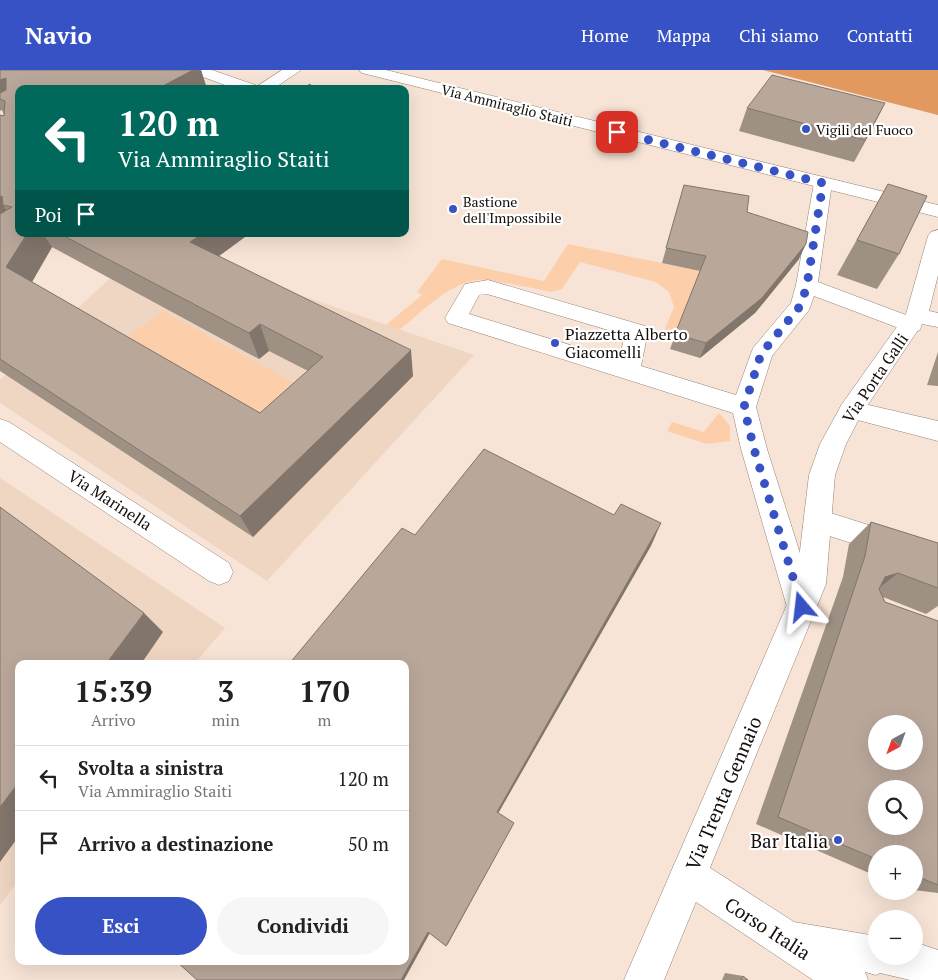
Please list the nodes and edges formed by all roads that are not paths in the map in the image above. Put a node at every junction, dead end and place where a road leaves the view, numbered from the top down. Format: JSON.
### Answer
{"nodes":[{"id":1,"x":197,"y":70,"type":"edge"},
{"id":2,"x":293,"y":70,"type":"edge"},
{"id":3,"x":367,"y":70,"type":"edge"},
{"id":4,"x":240,"y":85,"type":"edge"},
{"id":5,"x":268,"y":85,"type":"edge"},
{"id":6,"x":823,"y":183,"type":"junction"},
{"id":7,"x":938,"y":211,"type":"edge"},
{"id":8,"x":938,"y":236,"type":"edge"},
{"id":9,"x":807,"y":285,"type":"junction"},
{"id":10,"x":922,"y":320,"type":"edge"},
{"id":11,"x":628,"y":372,"type":"junction"},
{"id":12,"x":744,"y":407,"type":"junction"},
{"id":13,"x":851,"y":410,"type":"junction"},
{"id":14,"x":0,"y":429,"type":"edge"},
{"id":15,"x":938,"y":431,"type":"edge"},
{"id":16,"x":818,"y":521,"type":"junction"},
{"id":17,"x":938,"y":559,"type":"edge"},
{"id":18,"x":219,"y":572,"type":"dead end"},
{"id":19,"x":802,"y":607,"type":"junction"},
{"id":20,"x":688,"y":875,"type":"junction"},
{"id":21,"x":784,"y":938,"type":"junction"},
{"id":22,"x":868,"y":954,"type":"edge"},
{"id":23,"x":923,"y":965,"type":"edge"},
{"id":24,"x":938,"y":970,"type":"edge"},
{"id":25,"x":644,"y":980,"type":"edge"},
{"id":26,"x":848,"y":980,"type":"edge"}],
"edges":[{"from":1,"to":4,"type":"street"},
{"from":2,"to":5,"type":"street"},
{"from":3,"to":6,"type":"street","name":"Via Ammiraglio Staiti"},
{"from":6,"to":7,"type":"street","name":"Via Ammiraglio Staiti"},
{"from":6,"to":9,"type":"street"},
{"from":8,"to":10,"type":"street","name":"Via Porta Galli"},
{"from":9,"to":10,"type":"street"},
{"from":9,"to":12,"type":"street"},
{"from":10,"to":13,"type":"street","name":"Via Porta Galli"},
{"from":11,"to":11,"type":"street"},
{"from":11,"to":12,"type":"street"},
{"from":12,"to":19,"type":"street"},
{"from":13,"to":15,"type":"street"},
{"from":13,"to":16,"type":"street","name":"Via Porta Galli"},
{"from":14,"to":18,"type":"street","name":"Via Marinella"},
{"from":16,"to":17,"type":"street"},
{"from":16,"to":19,"type":"street","name":"Via Trenta Gennaio"},
{"from":19,"to":20,"type":"street","name":"Via Trenta Gennaio"},
{"from":20,"to":21,"type":"street","name":"Corso Italia"},
{"from":20,"to":25,"type":"street","name":"Via Trenta Gennaio"},
{"from":21,"to":22,"type":"street"},
{"from":21,"to":26,"type":"street","name":"Corso Italia"},
{"from":23,"to":24,"type":"street"}]}
